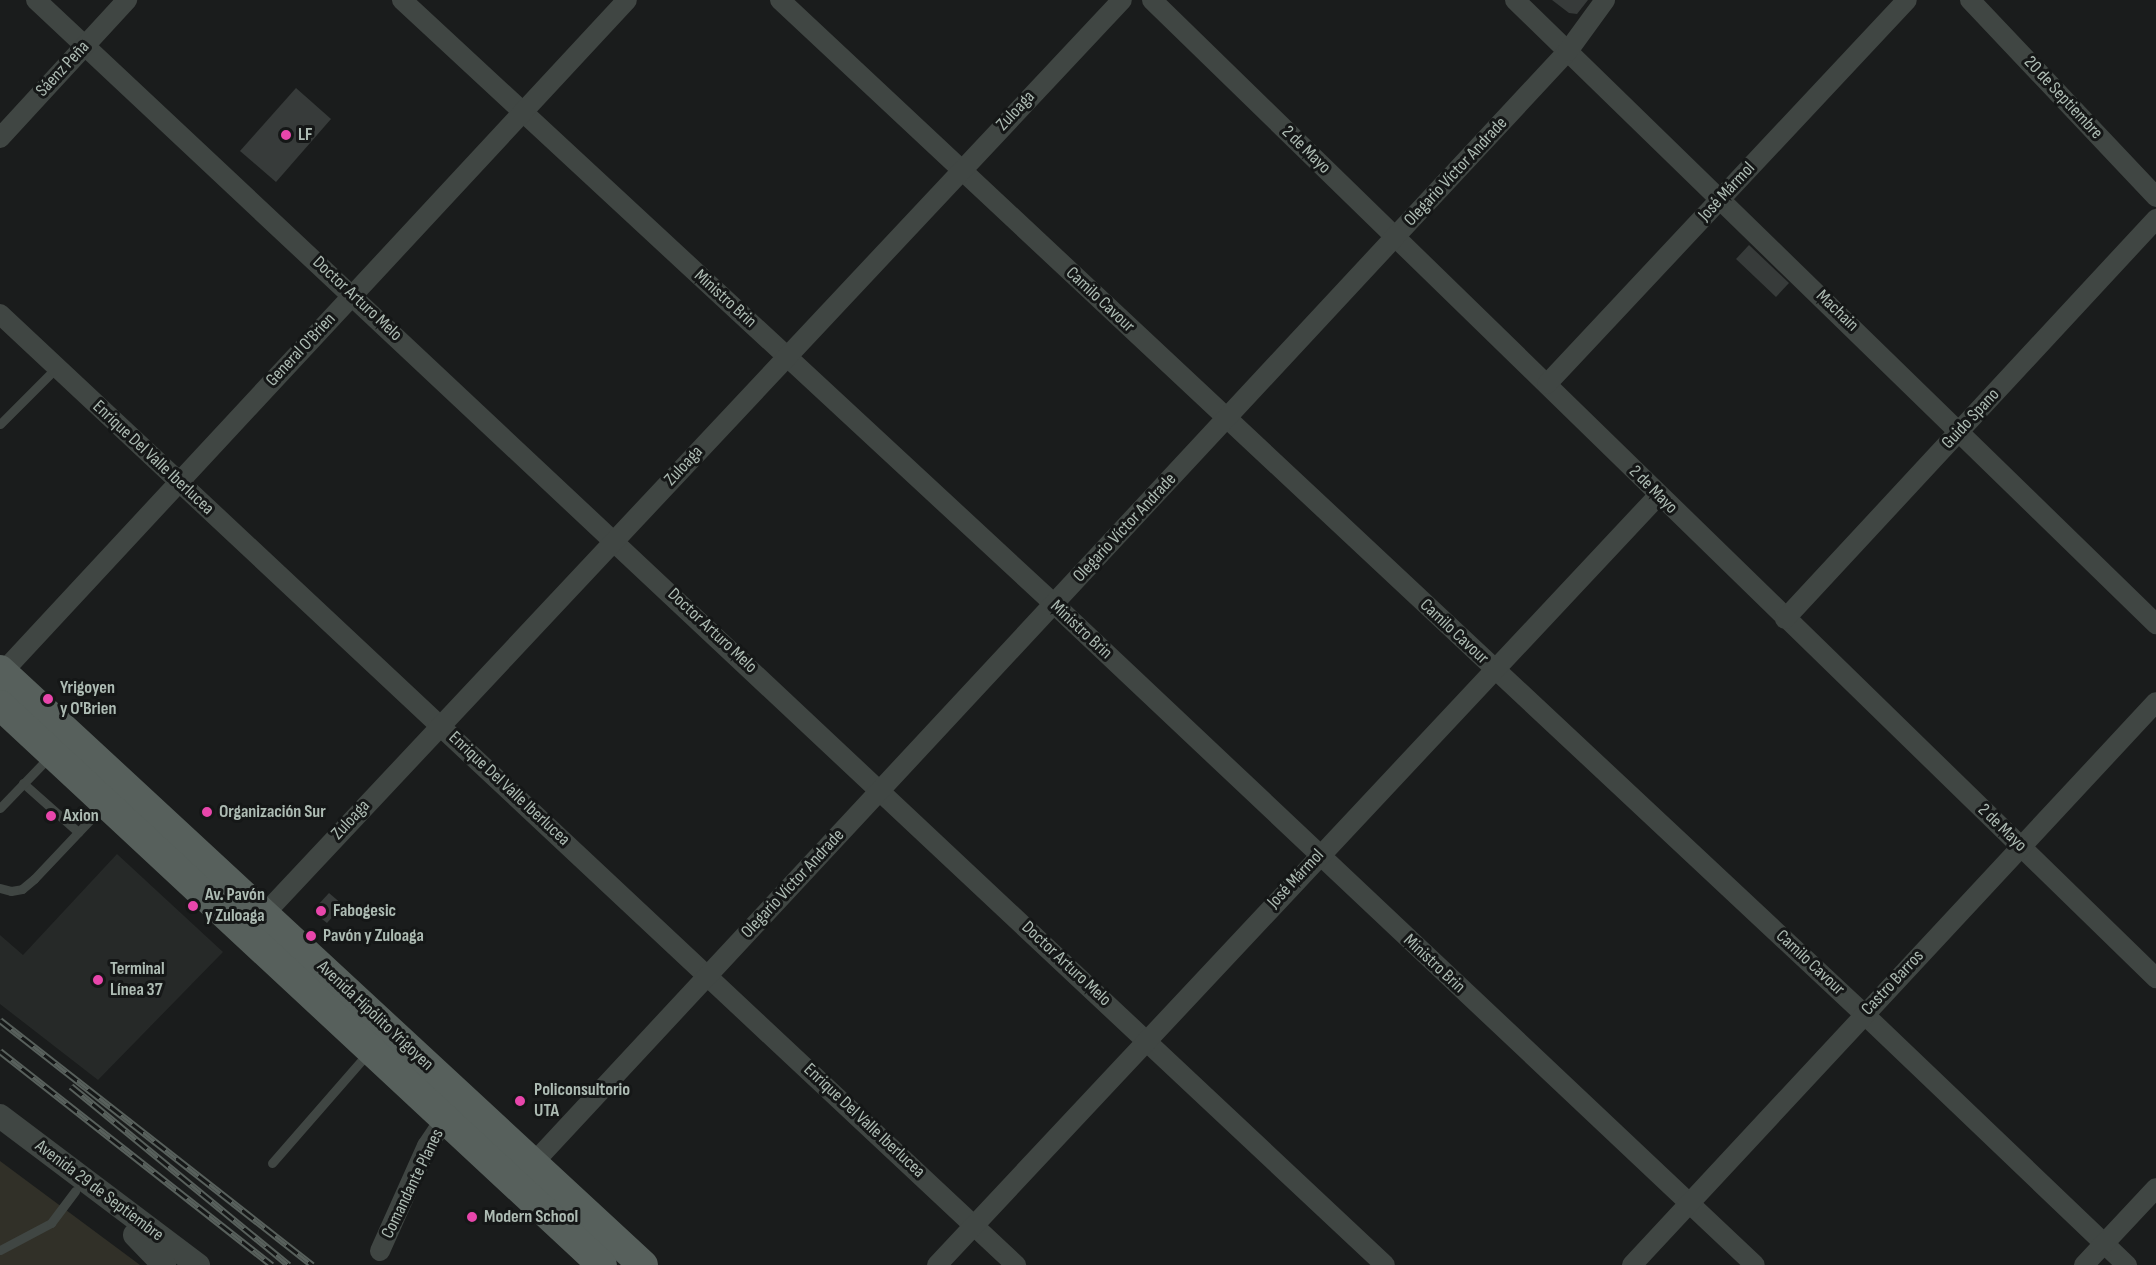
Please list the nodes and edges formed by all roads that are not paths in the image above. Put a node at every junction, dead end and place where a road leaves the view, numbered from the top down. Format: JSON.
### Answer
{"nodes":[{"id":1,"x":36,"y":0,"type":"edge"},
{"id":2,"x":127,"y":0,"type":"edge"},
{"id":3,"x":402,"y":0,"type":"edge"},
{"id":4,"x":627,"y":0,"type":"edge"},
{"id":5,"x":780,"y":0,"type":"edge"},
{"id":6,"x":1122,"y":0,"type":"edge"},
{"id":7,"x":1152,"y":0,"type":"edge"},
{"id":8,"x":1515,"y":0,"type":"edge"},
{"id":9,"x":1605,"y":0,"type":"edge"},
{"id":10,"x":1907,"y":0,"type":"edge"},
{"id":11,"x":1970,"y":0,"type":"edge"},
{"id":12,"x":84,"y":46,"type":"junction"},
{"id":13,"x":1568,"y":51,"type":"junction"},
{"id":14,"x":522,"y":114,"type":"junction"},
{"id":15,"x":0,"y":138,"type":"edge"},
{"id":16,"x":961,"y":170,"type":"junction"},
{"id":17,"x":2156,"y":196,"type":"edge"},
{"id":18,"x":1721,"y":198,"type":"junction"},
{"id":19,"x":2156,"y":219,"type":"edge"},
{"id":20,"x":1396,"y":237,"type":"junction"},
{"id":21,"x":353,"y":295,"type":"junction"},
{"id":22,"x":0,"y":314,"type":"edge"},
{"id":23,"x":786,"y":356,"type":"junction"},
{"id":24,"x":57,"y":367,"type":"junction"},
{"id":25,"x":1547,"y":384,"type":"junction"},
{"id":26,"x":1227,"y":420,"type":"junction"},
{"id":27,"x":0,"y":424,"type":"edge"},
{"id":28,"x":1960,"y":430,"type":"junction"},
{"id":29,"x":177,"y":481,"type":"junction"},
{"id":30,"x":1658,"y":496,"type":"junction"},
{"id":31,"x":615,"y":542,"type":"junction"},
{"id":32,"x":1054,"y":604,"type":"junction"},
{"id":33,"x":1785,"y":619,"type":"junction"},
{"id":34,"x":2156,"y":624,"type":"edge"},
{"id":35,"x":1494,"y":670,"type":"junction"},
{"id":36,"x":1,"y":672,"type":"edge"},
{"id":37,"x":2156,"y":702,"type":"edge"},
{"id":38,"x":0,"y":705,"type":"edge"},
{"id":39,"x":440,"y":725,"type":"junction"},
{"id":40,"x":52,"y":754,"type":"junction"},
{"id":41,"x":24,"y":783,"type":"junction"},
{"id":42,"x":882,"y":790,"type":"junction"},
{"id":43,"x":106,"y":802,"type":"junction"},
{"id":44,"x":0,"y":808,"type":"edge"},
{"id":45,"x":78,"y":832,"type":"junction"},
{"id":46,"x":2020,"y":845,"type":"junction"},
{"id":47,"x":1318,"y":855,"type":"junction"},
{"id":48,"x":0,"y":888,"type":"edge"},
{"id":49,"x":256,"y":923,"type":"junction"},
{"id":50,"x":708,"y":974,"type":"junction"},
{"id":51,"x":2156,"y":978,"type":"edge"},
{"id":52,"x":1864,"y":1014,"type":"junction"},
{"id":53,"x":1147,"y":1041,"type":"junction"},
{"id":54,"x":371,"y":1049,"type":"junction"},
{"id":55,"x":0,"y":1116,"type":"edge"},
{"id":56,"x":446,"y":1118,"type":"junction"},
{"id":57,"x":0,"y":1136,"type":"edge"},
{"id":58,"x":272,"y":1163,"type":"dead end"},
{"id":59,"x":524,"y":1173,"type":"junction"},
{"id":60,"x":2156,"y":1188,"type":"edge"},
{"id":61,"x":75,"y":1191,"type":"junction"},
{"id":62,"x":1689,"y":1203,"type":"junction"},
{"id":63,"x":974,"y":1225,"type":"junction"},
{"id":64,"x":2104,"y":1243,"type":"junction"},
{"id":65,"x":0,"y":1250,"type":"edge"},
{"id":66,"x":380,"y":1251,"type":"dead end"},
{"id":67,"x":164,"y":1265,"type":"edge"},
{"id":68,"x":198,"y":1265,"type":"edge"},
{"id":69,"x":602,"y":1265,"type":"edge"},
{"id":70,"x":643,"y":1265,"type":"edge"},
{"id":71,"x":937,"y":1265,"type":"edge"},
{"id":72,"x":1016,"y":1265,"type":"edge"},
{"id":73,"x":1385,"y":1265,"type":"edge"},
{"id":74,"x":1632,"y":1265,"type":"edge"},
{"id":75,"x":1755,"y":1265,"type":"edge"},
{"id":76,"x":2084,"y":1265,"type":"edge"},
{"id":77,"x":2127,"y":1265,"type":"edge"}],
"edges":[{"from":1,"to":12,"type":"street","name":"Doctor Arturo Melo"},
{"from":2,"to":12,"type":"street","name":"Sáenz Peña"},
{"from":3,"to":14,"type":"street","name":"Ministro Brin"},
{"from":4,"to":14,"type":"street","name":"General O'Brien"},
{"from":5,"to":16,"type":"street","name":"Camilo Cavour"},
{"from":6,"to":16,"type":"street","name":"Zuloaga"},
{"from":7,"to":20,"type":"street","name":"2 de Mayo"},
{"from":8,"to":13,"type":"street","name":"Machain"},
{"from":9,"to":13,"type":"street","name":"Olegario Víctor Andrade"},
{"from":10,"to":18,"type":"street","name":"José Mármol"},
{"from":11,"to":17,"type":"street","name":"20 de Septiembre"},
{"from":12,"to":15,"type":"street","name":"Sáenz Peña"},
{"from":12,"to":21,"type":"street","name":"Doctor Arturo Melo"},
{"from":13,"to":18,"type":"street","name":"Machain"},
{"from":13,"to":20,"type":"street","name":"Olegario Víctor Andrade"},
{"from":14,"to":21,"type":"street","name":"General O'Brien"},
{"from":14,"to":23,"type":"street","name":"Ministro Brin"},
{"from":16,"to":23,"type":"street","name":"Zuloaga"},
{"from":16,"to":26,"type":"street","name":"Camilo Cavour"},
{"from":18,"to":25,"type":"street","name":"José Mármol"},
{"from":18,"to":28,"type":"street","name":"Machain"},
{"from":19,"to":28,"type":"street","name":"Guido Spano"},
{"from":20,"to":25,"type":"street","name":"2 de Mayo"},
{"from":20,"to":26,"type":"street","name":"Olegario Víctor Andrade"},
{"from":21,"to":29,"type":"street","name":"General O'Brien"},
{"from":21,"to":31,"type":"street","name":"Doctor Arturo Melo"},
{"from":22,"to":24,"type":"street","name":"Enrique Del Valle Iberlucea"},
{"from":23,"to":31,"type":"street","name":"Zuloaga"},
{"from":23,"to":32,"type":"street","name":"Ministro Brin"},
{"from":24,"to":27,"type":"lane"},
{"from":24,"to":29,"type":"street","name":"Enrique Del Valle Iberlucea"},
{"from":25,"to":30,"type":"street","name":"2 de Mayo"},
{"from":26,"to":32,"type":"street","name":"Olegario Víctor Andrade"},
{"from":26,"to":35,"type":"street","name":"Camilo Cavour"},
{"from":28,"to":33,"type":"street","name":"Guido Spano"},
{"from":28,"to":34,"type":"street","name":"Machain"},
{"from":29,"to":36,"type":"street","name":"General O'Brien"},
{"from":29,"to":39,"type":"street","name":"Enrique Del Valle Iberlucea"},
{"from":30,"to":33,"type":"street","name":"2 de Mayo"},
{"from":30,"to":35,"type":"street","name":"José Mármol"},
{"from":31,"to":39,"type":"street","name":"Zuloaga"},
{"from":31,"to":42,"type":"street","name":"Doctor Arturo Melo"},
{"from":32,"to":42,"type":"street","name":"Olegario Víctor Andrade"},
{"from":32,"to":47,"type":"street","name":"Ministro Brin"},
{"from":33,"to":46,"type":"street","name":"2 de Mayo"},
{"from":35,"to":47,"type":"street","name":"José Mármol"},
{"from":35,"to":52,"type":"street","name":"Camilo Cavour"},
{"from":36,"to":49,"type":"main road","name":"Avenida Hipólito Yrigoyen"},
{"from":37,"to":46,"type":"street","name":"Castro Barros"},
{"from":38,"to":40,"type":"main road","name":"Avenida Hipólito Yrigoyen"},
{"from":39,"to":49,"type":"street","name":"Zuloaga"},
{"from":39,"to":50,"type":"street","name":"Enrique Del Valle Iberlucea"},
{"from":40,"to":41,"type":"lane"},
{"from":40,"to":43,"type":"main road","name":"Avenida Hipólito Yrigoyen"},
{"from":41,"to":44,"type":"lane"},
{"from":41,"to":45,"type":"lane"},
{"from":42,"to":50,"type":"street","name":"Olegario Víctor Andrade"},
{"from":42,"to":53,"type":"street","name":"Doctor Arturo Melo"},
{"from":43,"to":45,"type":"lane"},
{"from":43,"to":49,"type":"main road","name":"Avenida Hipólito Yrigoyen"},
{"from":45,"to":48,"type":"lane"},
{"from":46,"to":51,"type":"street","name":"2 de Mayo"},
{"from":46,"to":52,"type":"street","name":"Castro Barros"},
{"from":47,"to":53,"type":"street","name":"José Mármol"},
{"from":47,"to":62,"type":"street","name":"Ministro Brin"},
{"from":49,"to":54,"type":"main road","name":"Avenida Hipólito Yrigoyen"},
{"from":49,"to":59,"type":"main road","name":"Avenida Hipólito Yrigoyen"},
{"from":50,"to":59,"type":"street","name":"Olegario Víctor Andrade"},
{"from":50,"to":63,"type":"street","name":"Enrique Del Valle Iberlucea"},
{"from":52,"to":62,"type":"street","name":"Castro Barros"},
{"from":52,"to":64,"type":"street","name":"Camilo Cavour"},
{"from":53,"to":63,"type":"street","name":"José Mármol"},
{"from":53,"to":73,"type":"street","name":"Doctor Arturo Melo"},
{"from":54,"to":56,"type":"main road","name":"Avenida Hipólito Yrigoyen"},
{"from":54,"to":58,"type":"lane"},
{"from":55,"to":68,"type":"street","name":"Avenida 29 de Septiembre"},
{"from":56,"to":59,"type":"main road","name":"Avenida Hipólito Yrigoyen"},
{"from":56,"to":66,"type":"street","name":"Comandante Planes"},
{"from":57,"to":61,"type":"street","name":"Avenida 29 de Septiembre"},
{"from":59,"to":69,"type":"main road","name":"Avenida Hipólito Yrigoyen"},
{"from":59,"to":70,"type":"main road","name":"Avenida Hipólito Yrigoyen"},
{"from":60,"to":64,"type":"street"},
{"from":61,"to":65,"type":"lane"},
{"from":61,"to":67,"type":"street","name":"Avenida 29 de Septiembre"},
{"from":62,"to":74,"type":"street","name":"Castro Barros"},
{"from":62,"to":75,"type":"street","name":"Ministro Brin"},
{"from":63,"to":71,"type":"street","name":"José Mármol"},
{"from":63,"to":72,"type":"street","name":"Enrique Del Valle Iberlucea"},
{"from":64,"to":76,"type":"street"},
{"from":64,"to":77,"type":"street","name":"Camilo Cavour"}]}
